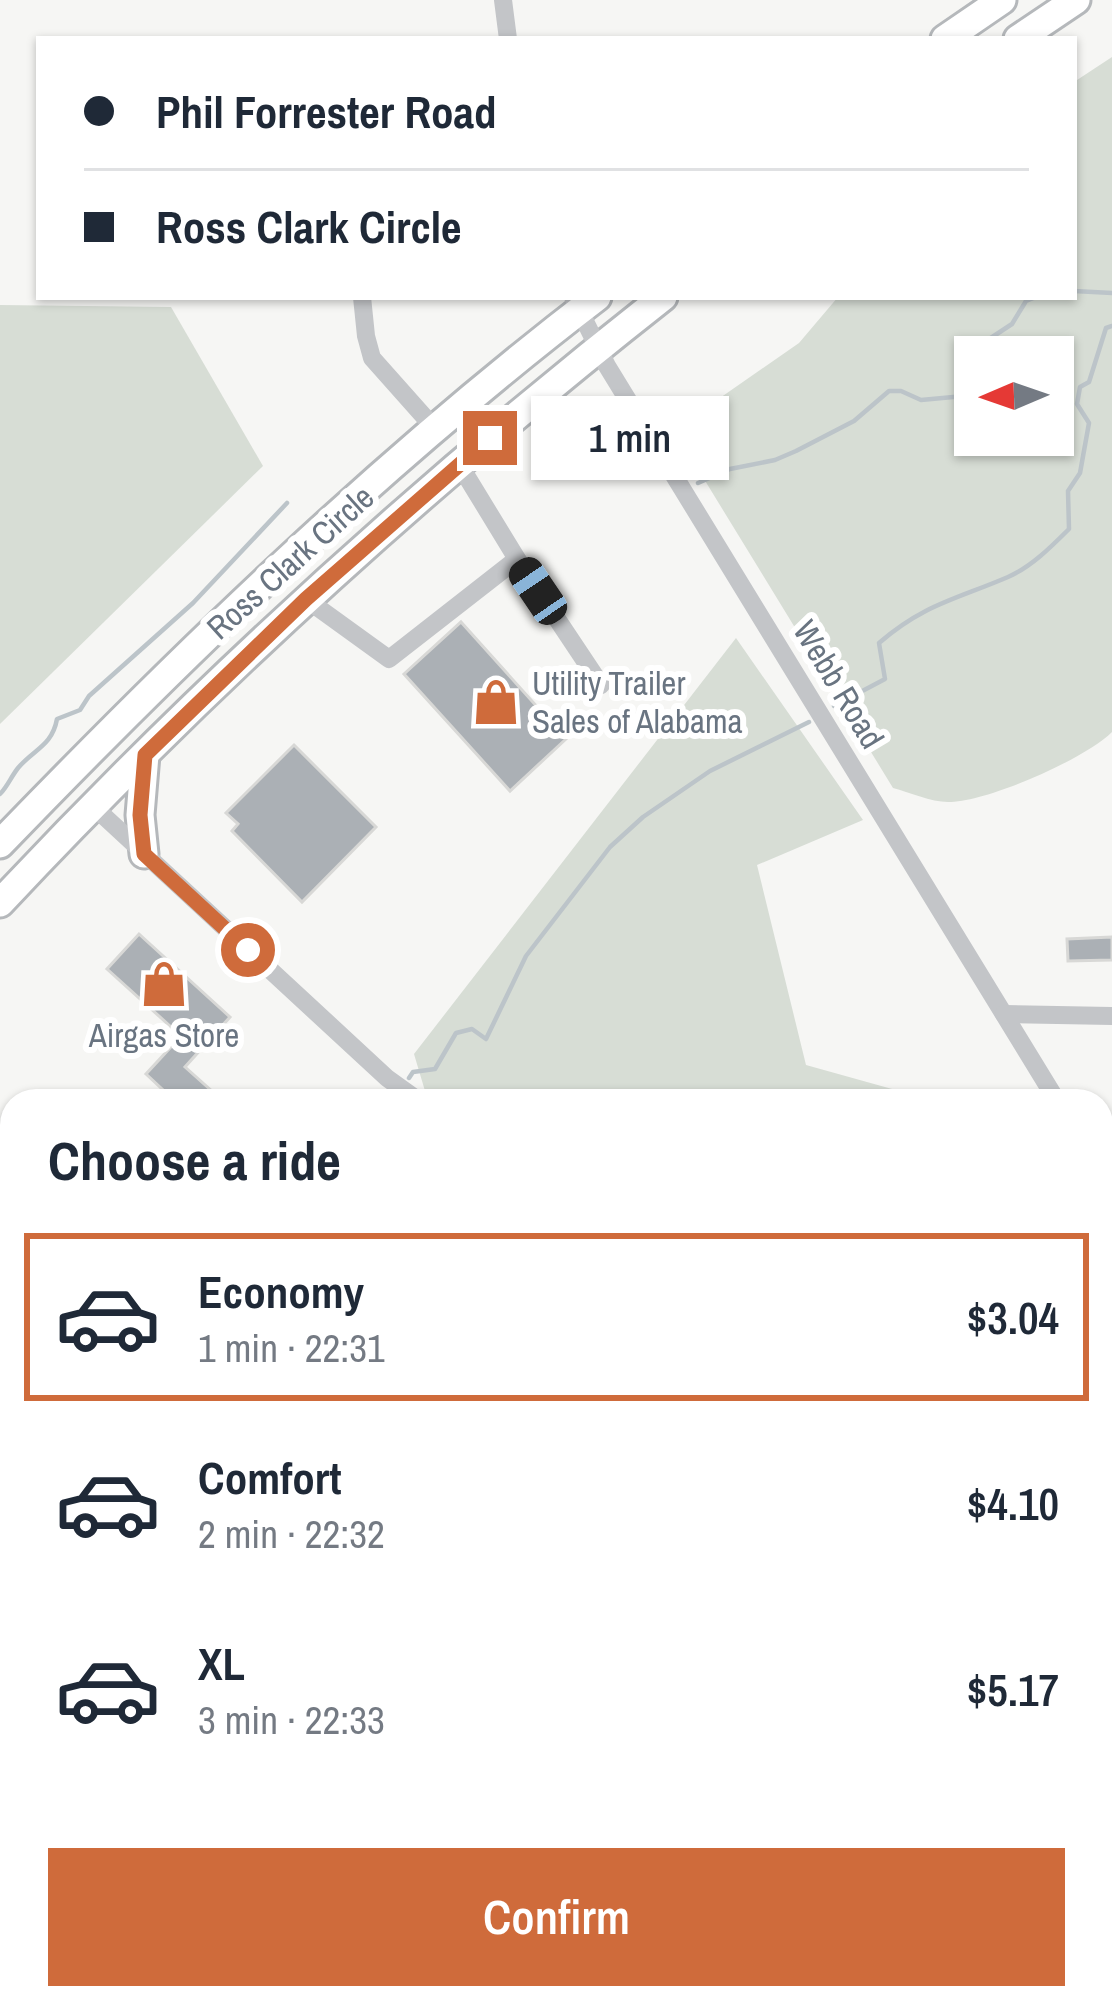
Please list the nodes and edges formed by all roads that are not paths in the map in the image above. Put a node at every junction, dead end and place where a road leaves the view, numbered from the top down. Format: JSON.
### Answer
{"nodes":[{"id":1,"x":503,"y":0,"type":"edge"},
{"id":2,"x":1076,"y":0,"type":"edge"},
{"id":3,"x":993,"y":6,"type":"edge"},
{"id":4,"x":508,"y":36,"type":"edge"},
{"id":5,"x":949,"y":36,"type":"edge"},
{"id":6,"x":1000,"y":36,"type":"edge"},
{"id":7,"x":1022,"y":36,"type":"edge"},
{"id":8,"x":362,"y":300,"type":"edge"},
{"id":9,"x":659,"y":300,"type":"edge"},
{"id":10,"x":583,"y":301,"type":"edge"},
{"id":11,"x":598,"y":348,"type":"junction"},
{"id":12,"x":436,"y":430,"type":"junction"},
{"id":13,"x":459,"y":464,"type":"junction"},
{"id":14,"x":517,"y":559,"type":"junction"},
{"id":15,"x":306,"y":599,"type":"junction"},
{"id":16,"x":601,"y":685,"type":"dead end"},
{"id":17,"x":145,"y":755,"type":"junction"},
{"id":18,"x":63,"y":778,"type":"junction"},
{"id":19,"x":93,"y":806,"type":"junction"},
{"id":20,"x":0,"y":844,"type":"edge"},
{"id":21,"x":144,"y":854,"type":"junction"},
{"id":22,"x":0,"y":903,"type":"edge"},
{"id":23,"x":1004,"y":1014,"type":"junction"},
{"id":24,"x":1112,"y":1016,"type":"edge"},
{"id":25,"x":402,"y":1089,"type":"edge"},
{"id":26,"x":1050,"y":1089,"type":"edge"}],
"edges":[{"from":1,"to":4,"type":"street"},
{"from":2,"to":7,"type":"highway"},
{"from":3,"to":5,"type":"highway"},
{"from":3,"to":6,"type":"highway"},
{"from":8,"to":12,"type":"street"},
{"from":9,"to":11,"type":"highway","name":"Ross Clark Circle"},
{"from":10,"to":11,"type":"street","name":"Webb Road"},
{"from":10,"to":12,"type":"highway","name":"Ross Clark Circle"},
{"from":11,"to":13,"type":"highway","name":"Ross Clark Circle"},
{"from":11,"to":23,"type":"street","name":"Webb Road"},
{"from":12,"to":13,"type":"highway"},
{"from":12,"to":18,"type":"highway","name":"Ross Clark Circle"},
{"from":13,"to":14,"type":"street"},
{"from":13,"to":15,"type":"highway","name":"Ross Clark Circle"},
{"from":14,"to":15,"type":"street"},
{"from":14,"to":16,"type":"street"},
{"from":15,"to":17,"type":"highway","name":"Ross Clark Circle"},
{"from":17,"to":19,"type":"highway","name":"Ross Clark Circle"},
{"from":17,"to":21,"type":"highway"},
{"from":18,"to":19,"type":"highway"},
{"from":18,"to":20,"type":"highway","name":"Ross Clark Circle"},
{"from":19,"to":21,"type":"street"},
{"from":19,"to":22,"type":"highway","name":"Ross Clark Circle"},
{"from":21,"to":25,"type":"street"},
{"from":23,"to":24,"type":"street"},
{"from":23,"to":26,"type":"street","name":"Webb Road"}]}
